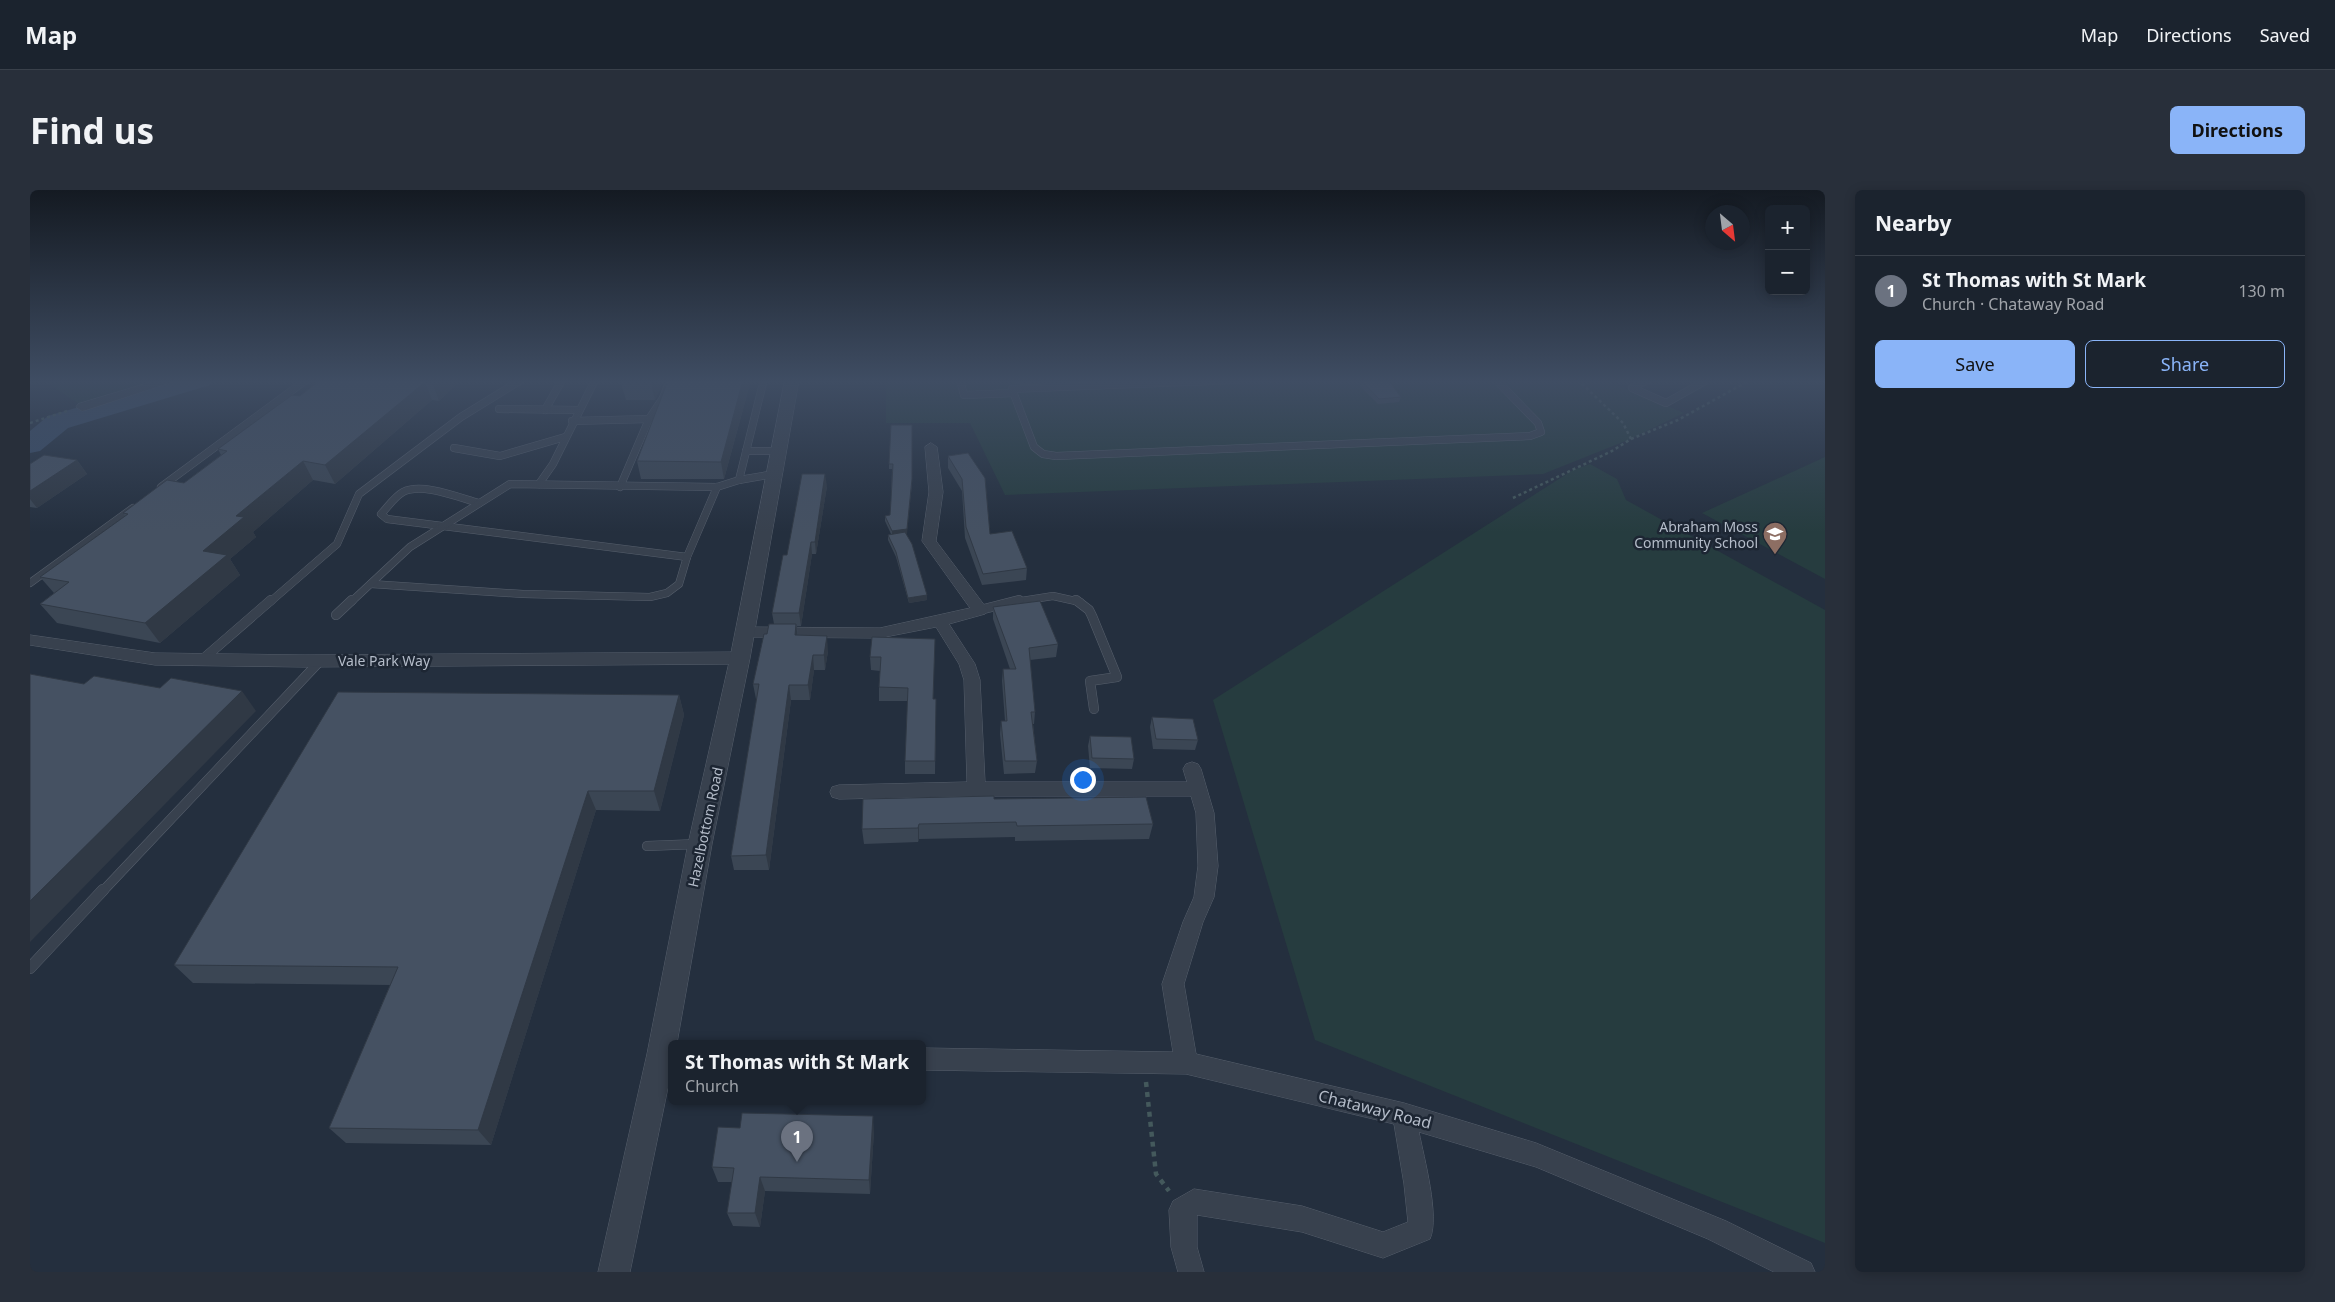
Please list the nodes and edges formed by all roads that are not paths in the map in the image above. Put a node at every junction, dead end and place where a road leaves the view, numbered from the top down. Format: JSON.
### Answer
{"nodes":[{"id":1,"x":238,"y":430,"type":"edge"},
{"id":2,"x":443,"y":430,"type":"edge"},
{"id":3,"x":568,"y":430,"type":"edge"},
{"id":4,"x":644,"y":430,"type":"edge"},
{"id":5,"x":751,"y":430,"type":"edge"},
{"id":6,"x":783,"y":430,"type":"edge"},
{"id":7,"x":1028,"y":430,"type":"edge"},
{"id":8,"x":1540,"y":430,"type":"edge"},
{"id":9,"x":565,"y":437,"type":"junction"},
{"id":10,"x":930,"y":447,"type":"dead end"},
{"id":11,"x":454,"y":448,"type":"dead end"},
{"id":12,"x":746,"y":451,"type":"junction"},
{"id":13,"x":779,"y":451,"type":"junction"},
{"id":14,"x":774,"y":474,"type":"junction"},
{"id":15,"x":739,"y":480,"type":"junction"},
{"id":16,"x":539,"y":484,"type":"junction"},
{"id":17,"x":620,"y":487,"type":"junction"},
{"id":18,"x":717,"y":487,"type":"junction"},
{"id":19,"x":158,"y":490,"type":"edge"},
{"id":20,"x":142,"y":502,"type":"edge"},
{"id":21,"x":479,"y":503,"type":"junction"},
{"id":22,"x":442,"y":527,"type":"junction"},
{"id":23,"x":687,"y":557,"type":"junction"},
{"id":24,"x":30,"y":583,"type":"edge"},
{"id":25,"x":371,"y":584,"type":"junction"},
{"id":26,"x":980,"y":610,"type":"junction"},
{"id":27,"x":336,"y":616,"type":"dead end"},
{"id":28,"x":940,"y":621,"type":"junction"},
{"id":29,"x":745,"y":632,"type":"junction"},
{"id":30,"x":30,"y":640,"type":"edge"},
{"id":31,"x":740,"y":658,"type":"junction"},
{"id":32,"x":203,"y":660,"type":"junction"},
{"id":33,"x":320,"y":660,"type":"junction"},
{"id":34,"x":1094,"y":709,"type":"dead end"},
{"id":35,"x":1192,"y":769,"type":"dead end"},
{"id":36,"x":1197,"y":789,"type":"junction"},
{"id":37,"x":976,"y":790,"type":"junction"},
{"id":38,"x":839,"y":792,"type":"dead end"},
{"id":39,"x":700,"y":844,"type":"junction"},
{"id":40,"x":647,"y":846,"type":"dead end"},
{"id":41,"x":30,"y":968,"type":"edge"},
{"id":42,"x":669,"y":1040,"type":"edge"},
{"id":43,"x":667,"y":1054,"type":"edge"},
{"id":44,"x":926,"y":1058,"type":"edge"},
{"id":45,"x":1186,"y":1063,"type":"junction"},
{"id":46,"x":1404,"y":1115,"type":"junction"},
{"id":47,"x":614,"y":1272,"type":"edge"},
{"id":48,"x":1190,"y":1272,"type":"edge"},
{"id":49,"x":1802,"y":1272,"type":"edge"}],
"edges":[{"from":1,"to":19,"type":"lane"},
{"from":2,"to":32,"type":"lane"},
{"from":3,"to":9,"type":"lane"},
{"from":4,"to":17,"type":"lane"},
{"from":5,"to":12,"type":"lane"},
{"from":6,"to":13,"type":"street","name":"Hazelbottom Road"},
{"from":7,"to":8,"type":"lane"},
{"from":9,"to":11,"type":"lane"},
{"from":9,"to":16,"type":"lane"},
{"from":10,"to":26,"type":"street"},
{"from":12,"to":13,"type":"lane"},
{"from":12,"to":15,"type":"lane"},
{"from":13,"to":14,"type":"street","name":"Hazelbottom Road"},
{"from":14,"to":15,"type":"lane"},
{"from":14,"to":29,"type":"street","name":"Hazelbottom Road"},
{"from":15,"to":18,"type":"lane"},
{"from":16,"to":17,"type":"lane"},
{"from":16,"to":21,"type":"lane"},
{"from":17,"to":18,"type":"lane"},
{"from":18,"to":23,"type":"lane"},
{"from":20,"to":24,"type":"lane"},
{"from":21,"to":22,"type":"lane"},
{"from":21,"to":22,"type":"lane"},
{"from":22,"to":23,"type":"lane"},
{"from":22,"to":25,"type":"lane"},
{"from":23,"to":25,"type":"lane"},
{"from":25,"to":27,"type":"lane"},
{"from":26,"to":28,"type":"street"},
{"from":26,"to":34,"type":"lane"},
{"from":28,"to":29,"type":"street"},
{"from":28,"to":37,"type":"street"},
{"from":29,"to":31,"type":"street","name":"Hazelbottom Road"},
{"from":30,"to":32,"type":"street","name":"Vale Park Way"},
{"from":31,"to":33,"type":"street","name":"Vale Park Way"},
{"from":31,"to":39,"type":"street","name":"Hazelbottom Road"},
{"from":32,"to":33,"type":"street","name":"Vale Park Way"},
{"from":33,"to":41,"type":"lane"},
{"from":35,"to":36,"type":"street"},
{"from":36,"to":37,"type":"street"},
{"from":36,"to":45,"type":"street"},
{"from":37,"to":38,"type":"street"},
{"from":39,"to":40,"type":"lane"},
{"from":39,"to":42,"type":"street","name":"Hazelbottom Road"},
{"from":43,"to":47,"type":"street","name":"Hazelbottom Road"},
{"from":44,"to":45,"type":"street","name":"Chataway Road"},
{"from":45,"to":46,"type":"street","name":"Chataway Road"},
{"from":46,"to":48,"type":"street"},
{"from":46,"to":49,"type":"street","name":"Chataway Road"}]}
